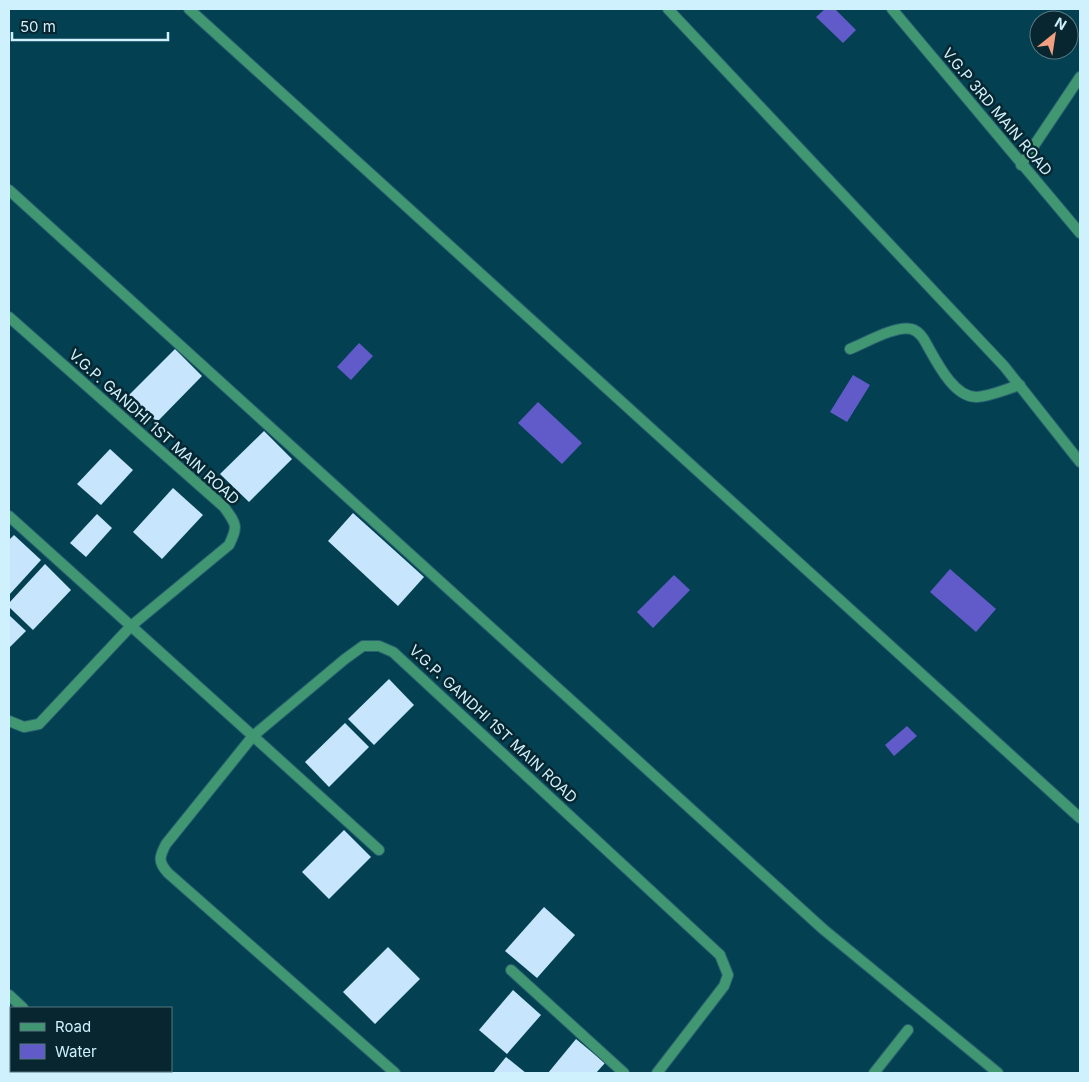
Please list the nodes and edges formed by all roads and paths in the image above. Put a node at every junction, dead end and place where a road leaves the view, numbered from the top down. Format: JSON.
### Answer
{"nodes":[{"id":1,"x":190,"y":9,"type":"edge"},
{"id":2,"x":668,"y":9,"type":"edge"},
{"id":3,"x":892,"y":9,"type":"edge"},
{"id":4,"x":1080,"y":78,"type":"edge"},
{"id":5,"x":1021,"y":165,"type":"junction"},
{"id":6,"x":9,"y":190,"type":"edge"},
{"id":7,"x":1080,"y":234,"type":"edge"},
{"id":8,"x":9,"y":317,"type":"edge"},
{"id":9,"x":850,"y":349,"type":"dead end"},
{"id":10,"x":1020,"y":385,"type":"junction"},
{"id":11,"x":1080,"y":462,"type":"edge"},
{"id":12,"x":9,"y":516,"type":"edge"},
{"id":13,"x":131,"y":626,"type":"junction"},
{"id":14,"x":9,"y":721,"type":"edge"},
{"id":15,"x":253,"y":736,"type":"junction"},
{"id":16,"x":1080,"y":818,"type":"edge"},
{"id":17,"x":379,"y":850,"type":"dead end"},
{"id":18,"x":511,"y":970,"type":"dead end"},
{"id":19,"x":9,"y":995,"type":"edge"},
{"id":20,"x":22,"y":1007,"type":"edge"},
{"id":21,"x":908,"y":1030,"type":"dead end"},
{"id":22,"x":395,"y":1073,"type":"edge"},
{"id":23,"x":624,"y":1073,"type":"edge"},
{"id":24,"x":657,"y":1073,"type":"edge"},
{"id":25,"x":874,"y":1073,"type":"edge"},
{"id":26,"x":998,"y":1073,"type":"edge"}],
"edges":[{"from":1,"to":16,"type":"street"},
{"from":2,"to":10,"type":"street"},
{"from":3,"to":5,"type":"street","name":"V.G.P 3RD MAIN ROAD"},
{"from":4,"to":5,"type":"street"},
{"from":5,"to":7,"type":"street","name":"V.G.P 3RD MAIN ROAD"},
{"from":6,"to":26,"type":"street"},
{"from":8,"to":13,"type":"street","name":"V.G.P. GANDHI 1ST MAIN ROAD"},
{"from":9,"to":10,"type":"street"},
{"from":10,"to":11,"type":"street"},
{"from":12,"to":13,"type":"street"},
{"from":13,"to":14,"type":"street","name":"V.G.P. GANDHI 1ST MAIN ROAD"},
{"from":13,"to":15,"type":"street"},
{"from":15,"to":17,"type":"street"},
{"from":15,"to":22,"type":"street"},
{"from":15,"to":24,"type":"street","name":"V.G.P. GANDHI 1ST MAIN ROAD"},
{"from":18,"to":23,"type":"street"},
{"from":19,"to":20,"type":"street"},
{"from":21,"to":25,"type":"street"}]}
